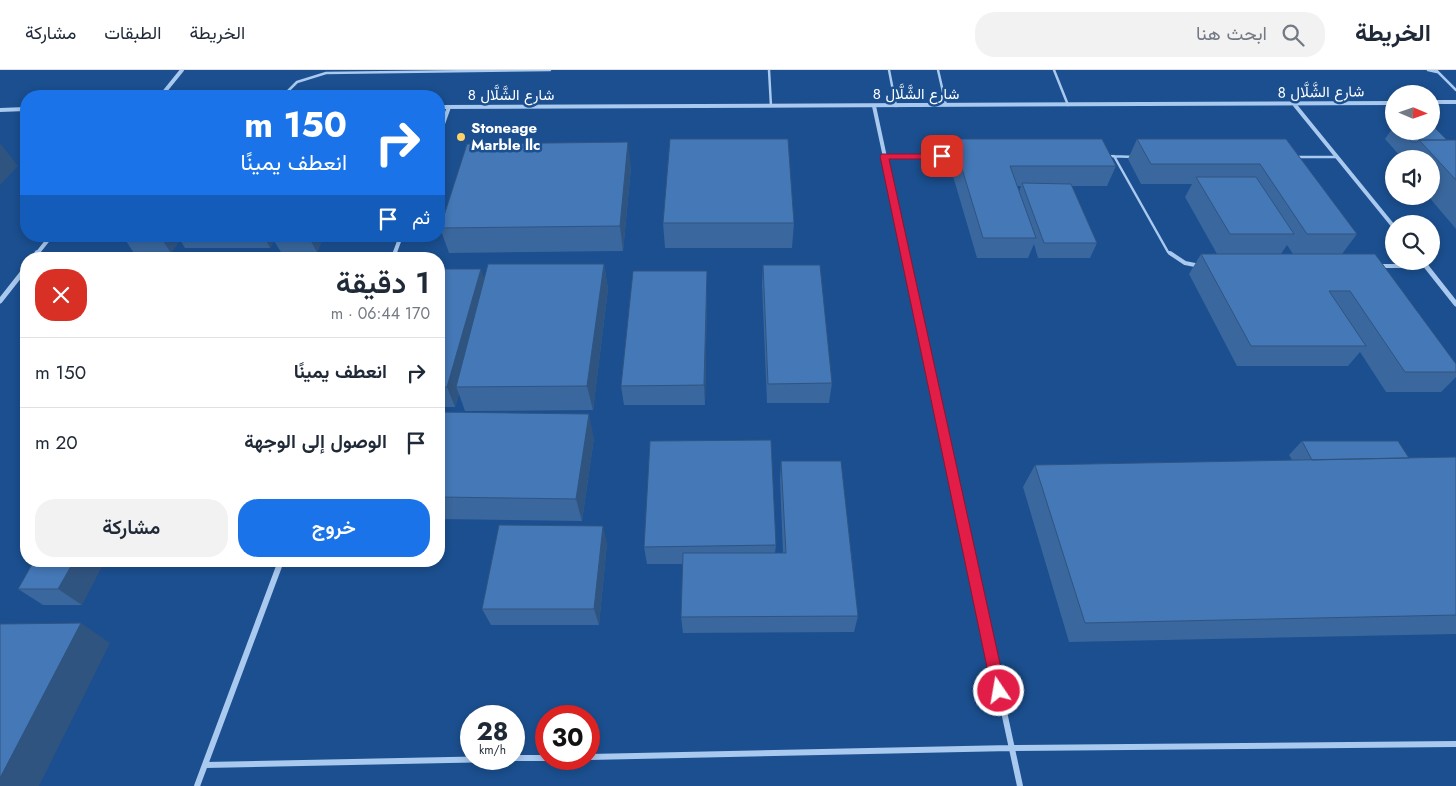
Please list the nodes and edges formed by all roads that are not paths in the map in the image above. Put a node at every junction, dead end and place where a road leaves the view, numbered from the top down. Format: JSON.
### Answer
{"nodes":[{"id":1,"x":182,"y":70,"type":"edge"},
{"id":2,"x":550,"y":70,"type":"edge"},
{"id":3,"x":768,"y":70,"type":"edge"},
{"id":4,"x":889,"y":70,"type":"edge"},
{"id":5,"x":938,"y":70,"type":"edge"},
{"id":6,"x":1054,"y":70,"type":"edge"},
{"id":7,"x":1428,"y":70,"type":"edge"},
{"id":8,"x":1436,"y":71,"type":"edge"},
{"id":9,"x":166,"y":90,"type":"edge"},
{"id":10,"x":289,"y":90,"type":"edge"},
{"id":11,"x":1456,"y":90,"type":"edge"},
{"id":12,"x":1440,"y":102,"type":"edge"},
{"id":13,"x":1456,"y":102,"type":"edge"},
{"id":14,"x":1385,"y":103,"type":"edge"},
{"id":15,"x":1294,"y":104,"type":"junction"},
{"id":16,"x":1068,"y":105,"type":"junction"},
{"id":17,"x":771,"y":106,"type":"junction"},
{"id":18,"x":874,"y":106,"type":"junction"},
{"id":19,"x":896,"y":106,"type":"junction"},
{"id":20,"x":946,"y":106,"type":"junction"},
{"id":21,"x":445,"y":107,"type":"edge"},
{"id":22,"x":449,"y":107,"type":"junction"},
{"id":23,"x":0,"y":110,"type":"edge"},
{"id":24,"x":20,"y":110,"type":"edge"},
{"id":25,"x":445,"y":118,"type":"edge"},
{"id":26,"x":884,"y":156,"type":"junction"},
{"id":27,"x":954,"y":156,"type":"edge"},
{"id":28,"x":1104,"y":156,"type":"edge"},
{"id":29,"x":1114,"y":156,"type":"junction"},
{"id":30,"x":1143,"y":156,"type":"edge"},
{"id":31,"x":1288,"y":157,"type":"edge"},
{"id":32,"x":1337,"y":157,"type":"junction"},
{"id":33,"x":1385,"y":216,"type":"edge"},
{"id":34,"x":46,"y":242,"type":"edge"},
{"id":35,"x":38,"y":252,"type":"edge"},
{"id":36,"x":1376,"y":266,"type":"edge"},
{"id":37,"x":1385,"y":266,"type":"edge"},
{"id":38,"x":1206,"y":267,"type":"edge"},
{"id":39,"x":1429,"y":270,"type":"edge"},
{"id":40,"x":20,"y":276,"type":"edge"},
{"id":41,"x":0,"y":301,"type":"edge"},
{"id":42,"x":1456,"y":304,"type":"edge"},
{"id":43,"x":279,"y":567,"type":"edge"},
{"id":44,"x":1456,"y":744,"type":"edge"},
{"id":45,"x":1011,"y":748,"type":"junction"},
{"id":46,"x":600,"y":757,"type":"edge"},
{"id":47,"x":460,"y":760,"type":"edge"},
{"id":48,"x":206,"y":765,"type":"junction"},
{"id":49,"x":197,"y":786,"type":"edge"},
{"id":50,"x":1020,"y":786,"type":"edge"}],
"edges":[{"from":1,"to":9,"type":"street"},
{"from":2,"to":10,"type":"lane"},
{"from":3,"to":17,"type":"lane"},
{"from":4,"to":19,"type":"lane"},
{"from":5,"to":20,"type":"lane"},
{"from":6,"to":16,"type":"lane"},
{"from":7,"to":8,"type":"lane"},
{"from":8,"to":11,"type":"lane"},
{"from":12,"to":13,"type":"street"},
{"from":14,"to":15,"type":"street","name":"شارع الشَّلَّال 8"},
{"from":15,"to":16,"type":"street","name":"شارع الشَّلَّال 8"},
{"from":15,"to":32,"type":"street"},
{"from":16,"to":20,"type":"street","name":"شارع الشَّلَّال 8"},
{"from":17,"to":18,"type":"street","name":"شارع الشَّلَّال 8"},
{"from":17,"to":22,"type":"street","name":"شارع الشَّلَّال 8"},
{"from":18,"to":19,"type":"street","name":"شارع الشَّلَّال 8"},
{"from":18,"to":26,"type":"street"},
{"from":19,"to":20,"type":"street","name":"شارع الشَّلَّال 8"},
{"from":21,"to":22,"type":"street","name":"شارع الشَّلَّال 8"},
{"from":22,"to":25,"type":"street"},
{"from":23,"to":24,"type":"street"},
{"from":26,"to":27,"type":"lane"},
{"from":26,"to":45,"type":"street"},
{"from":28,"to":29,"type":"lane"},
{"from":29,"to":30,"type":"lane"},
{"from":29,"to":38,"type":"lane"},
{"from":31,"to":32,"type":"lane"},
{"from":32,"to":33,"type":"street"},
{"from":34,"to":35,"type":"street"},
{"from":36,"to":37,"type":"lane"},
{"from":39,"to":42,"type":"street"},
{"from":40,"to":41,"type":"street"},
{"from":43,"to":48,"type":"street"},
{"from":44,"to":45,"type":"street"},
{"from":45,"to":46,"type":"street"},
{"from":45,"to":50,"type":"street"},
{"from":47,"to":48,"type":"street"},
{"from":48,"to":49,"type":"street"}]}
